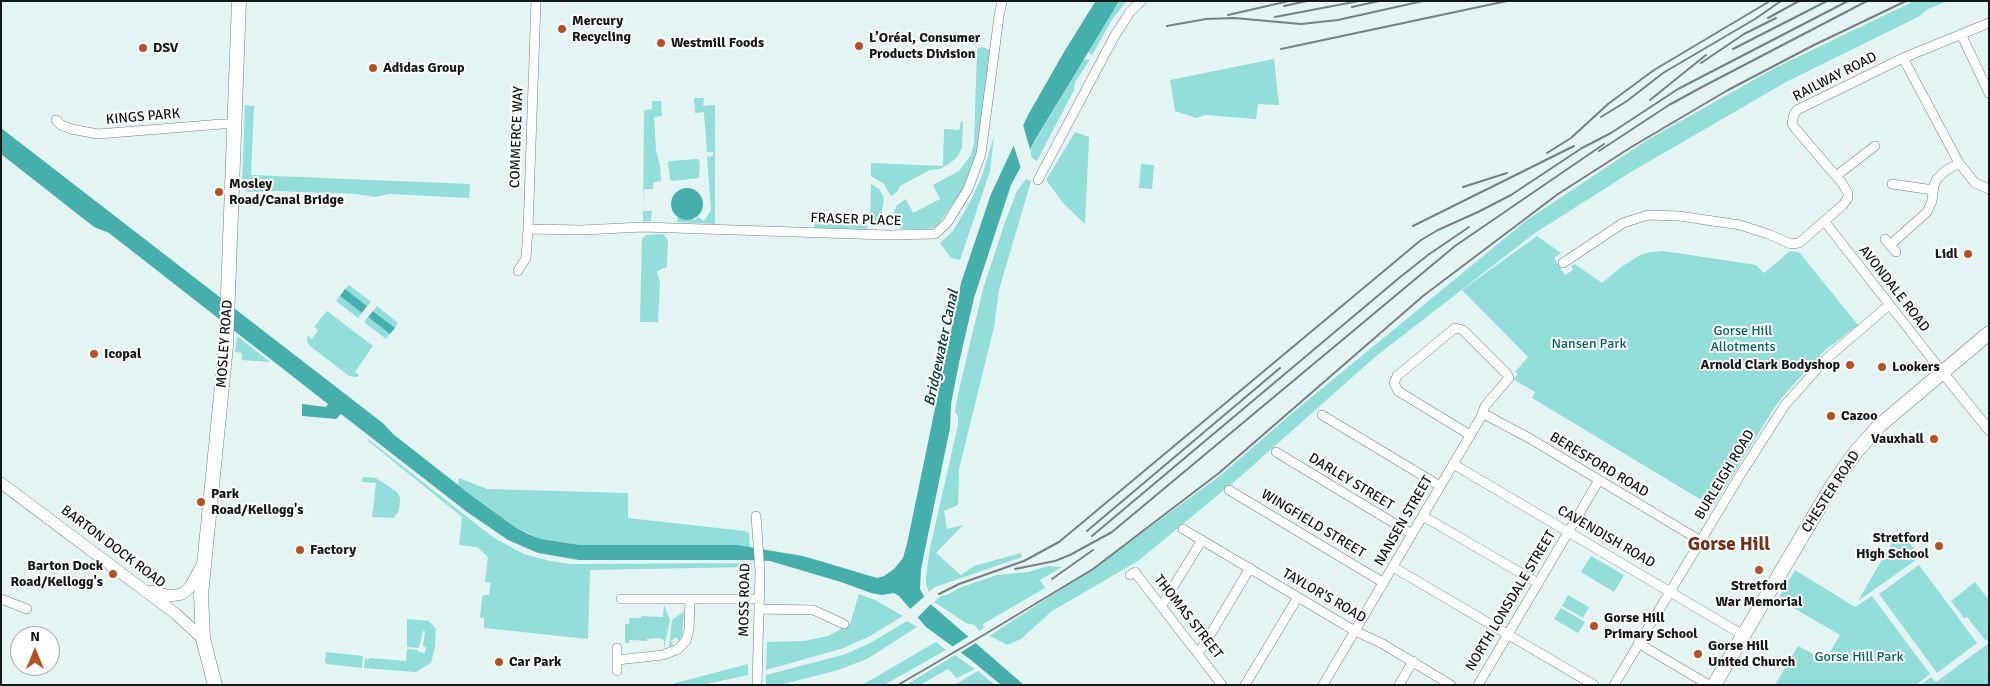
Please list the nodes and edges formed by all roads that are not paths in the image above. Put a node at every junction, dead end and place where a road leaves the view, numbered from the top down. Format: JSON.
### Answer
{"nodes":[{"id":1,"x":240,"y":1,"type":"edge"},
{"id":2,"x":536,"y":1,"type":"edge"},
{"id":3,"x":1002,"y":1,"type":"edge"},
{"id":4,"x":1141,"y":1,"type":"edge"},
{"id":5,"x":1989,"y":23,"type":"edge"},
{"id":6,"x":1961,"y":34,"type":"junction"},
{"id":7,"x":1903,"y":58,"type":"junction"},
{"id":8,"x":1989,"y":93,"type":"edge"},
{"id":9,"x":56,"y":120,"type":"dead end"},
{"id":10,"x":236,"y":124,"type":"junction"},
{"id":11,"x":1875,"y":146,"type":"dead end"},
{"id":12,"x":1960,"y":163,"type":"junction"},
{"id":13,"x":1836,"y":176,"type":"junction"},
{"id":14,"x":1038,"y":180,"type":"dead end"},
{"id":15,"x":1892,"y":184,"type":"dead end"},
{"id":16,"x":1989,"y":189,"type":"edge"},
{"id":17,"x":1933,"y":190,"type":"junction"},
{"id":18,"x":1825,"y":222,"type":"junction"},
{"id":19,"x":528,"y":228,"type":"junction"},
{"id":20,"x":1890,"y":245,"type":"dead end"},
{"id":21,"x":1563,"y":263,"type":"dead end"},
{"id":22,"x":518,"y":272,"type":"dead end"},
{"id":23,"x":1889,"y":305,"type":"junction"},
{"id":24,"x":1989,"y":333,"type":"edge"},
{"id":25,"x":1943,"y":373,"type":"junction"},
{"id":26,"x":1482,"y":414,"type":"junction"},
{"id":27,"x":1322,"y":415,"type":"dead end"},
{"id":28,"x":1989,"y":430,"type":"edge"},
{"id":29,"x":1470,"y":435,"type":"junction"},
{"id":30,"x":1276,"y":452,"type":"dead end"},
{"id":31,"x":1453,"y":464,"type":"junction"},
{"id":32,"x":1599,"y":480,"type":"junction"},
{"id":33,"x":1,"y":483,"type":"edge"},
{"id":34,"x":1440,"y":486,"type":"junction"},
{"id":35,"x":1229,"y":490,"type":"dead end"},
{"id":36,"x":756,"y":516,"type":"dead end"},
{"id":37,"x":1423,"y":516,"type":"junction"},
{"id":38,"x":1183,"y":529,"type":"dead end"},
{"id":39,"x":1568,"y":532,"type":"junction"},
{"id":40,"x":1412,"y":534,"type":"junction"},
{"id":41,"x":1202,"y":540,"type":"junction"},
{"id":42,"x":1701,"y":541,"type":"junction"},
{"id":43,"x":205,"y":559,"type":"junction"},
{"id":44,"x":1393,"y":567,"type":"junction"},
{"id":45,"x":1250,"y":568,"type":"junction"},
{"id":46,"x":1130,"y":575,"type":"dead end"},
{"id":47,"x":1384,"y":583,"type":"junction"},
{"id":48,"x":1538,"y":583,"type":"junction"},
{"id":49,"x":138,"y":586,"type":"junction"},
{"id":50,"x":1671,"y":591,"type":"junction"},
{"id":51,"x":1298,"y":597,"type":"junction"},
{"id":52,"x":1,"y":598,"type":"edge"},
{"id":53,"x":690,"y":599,"type":"junction"},
{"id":54,"x":760,"y":599,"type":"junction"},
{"id":55,"x":621,"y":600,"type":"dead end"},
{"id":56,"x":1162,"y":605,"type":"junction"},
{"id":57,"x":27,"y":609,"type":"dead end"},
{"id":58,"x":760,"y":609,"type":"junction"},
{"id":59,"x":838,"y":624,"type":"dead end"},
{"id":60,"x":1355,"y":631,"type":"junction"},
{"id":61,"x":1507,"y":634,"type":"junction"},
{"id":62,"x":1743,"y":635,"type":"junction"},
{"id":63,"x":203,"y":639,"type":"junction"},
{"id":64,"x":1638,"y":643,"type":"junction"},
{"id":65,"x":617,"y":648,"type":"dead end"},
{"id":66,"x":1198,"y":653,"type":"junction"},
{"id":67,"x":617,"y":660,"type":"junction"},
{"id":68,"x":1413,"y":662,"type":"junction"},
{"id":69,"x":617,"y":671,"type":"dead end"},
{"id":70,"x":215,"y":685,"type":"edge"},
{"id":71,"x":757,"y":685,"type":"edge"},
{"id":72,"x":1222,"y":685,"type":"edge"},
{"id":73,"x":1245,"y":685,"type":"edge"},
{"id":74,"x":1323,"y":685,"type":"edge"},
{"id":75,"x":1399,"y":685,"type":"edge"},
{"id":76,"x":1451,"y":685,"type":"edge"},
{"id":77,"x":1478,"y":685,"type":"edge"},
{"id":78,"x":1594,"y":685,"type":"edge"},
{"id":79,"x":1614,"y":685,"type":"edge"},
{"id":80,"x":1709,"y":685,"type":"edge"},
{"id":81,"x":1714,"y":685,"type":"edge"}],
"edges":[{"from":1,"to":10,"type":"main road","name":"MOSLEY ROAD"},
{"from":2,"to":19,"type":"street","name":"COMMERCE WAY"},
{"from":3,"to":19,"type":"street","name":"FRASER PLACE"},
{"from":4,"to":14,"type":"street"},
{"from":5,"to":6,"type":"street","name":"RAILWAY ROAD"},
{"from":6,"to":7,"type":"street","name":"RAILWAY ROAD"},
{"from":6,"to":8,"type":"street"},
{"from":7,"to":12,"type":"street"},
{"from":7,"to":13,"type":"street","name":"RAILWAY ROAD"},
{"from":9,"to":10,"type":"street","name":"KINGS PARK"},
{"from":10,"to":43,"type":"main road","name":"MOSLEY ROAD"},
{"from":11,"to":13,"type":"street"},
{"from":12,"to":16,"type":"street"},
{"from":12,"to":17,"type":"street"},
{"from":13,"to":18,"type":"street","name":"RAILWAY ROAD"},
{"from":15,"to":17,"type":"street"},
{"from":17,"to":20,"type":"street"},
{"from":18,"to":21,"type":"street"},
{"from":18,"to":23,"type":"street","name":"AVONDALE ROAD"},
{"from":19,"to":22,"type":"street","name":"COMMERCE WAY"},
{"from":23,"to":25,"type":"street","name":"AVONDALE ROAD"},
{"from":23,"to":42,"type":"street","name":"BURLEIGH ROAD"},
{"from":24,"to":25,"type":"main road","name":"CHESTER ROAD"},
{"from":25,"to":28,"type":"street"},
{"from":25,"to":62,"type":"main road","name":"CHESTER ROAD"},
{"from":26,"to":29,"type":"street","name":"NANSEN STREET"},
{"from":26,"to":29,"type":"street","name":"NANSEN STREET"},
{"from":26,"to":32,"type":"street","name":"BERESFORD ROAD"},
{"from":27,"to":34,"type":"street"},
{"from":29,"to":31,"type":"street","name":"NANSEN STREET"},
{"from":30,"to":40,"type":"street","name":"DARLEY STREET"},
{"from":31,"to":34,"type":"street","name":"NANSEN STREET"},
{"from":31,"to":39,"type":"street","name":"CAVENDISH ROAD"},
{"from":32,"to":39,"type":"street","name":"NORTH LONSDALE STREET"},
{"from":32,"to":42,"type":"street","name":"BERESFORD ROAD"},
{"from":33,"to":49,"type":"main road","name":"BARTON DOCK ROAD"},
{"from":34,"to":37,"type":"street","name":"NANSEN STREET"},
{"from":35,"to":47,"type":"street","name":"WINGFIELD STREET"},
{"from":36,"to":54,"type":"street","name":"MOSS ROAD"},
{"from":37,"to":40,"type":"street","name":"NANSEN STREET"},
{"from":37,"to":48,"type":"street"},
{"from":38,"to":41,"type":"street","name":"TAYLOR'S ROAD"},
{"from":39,"to":48,"type":"street","name":"NORTH LONSDALE STREET"},
{"from":39,"to":50,"type":"street","name":"CAVENDISH ROAD"},
{"from":40,"to":44,"type":"street","name":"NANSEN STREET"},
{"from":41,"to":45,"type":"street","name":"TAYLOR'S ROAD"},
{"from":41,"to":56,"type":"street"},
{"from":42,"to":50,"type":"street","name":"BURLEIGH ROAD"},
{"from":43,"to":49,"type":"main road"},
{"from":43,"to":63,"type":"main road","name":"MOSLEY ROAD"},
{"from":44,"to":47,"type":"street","name":"NANSEN STREET"},
{"from":44,"to":61,"type":"street"},
{"from":45,"to":51,"type":"street","name":"TAYLOR'S ROAD"},
{"from":45,"to":66,"type":"street"},
{"from":46,"to":56,"type":"street","name":"THOMAS STREET"},
{"from":47,"to":60,"type":"street","name":"NANSEN STREET"},
{"from":48,"to":61,"type":"street","name":"NORTH LONSDALE STREET"},
{"from":49,"to":63,"type":"main road","name":"BARTON DOCK ROAD"},
{"from":50,"to":62,"type":"street","name":"CAVENDISH ROAD"},
{"from":50,"to":64,"type":"street","name":"BURLEIGH ROAD"},
{"from":51,"to":60,"type":"street","name":"TAYLOR'S ROAD"},
{"from":51,"to":73,"type":"street"},
{"from":52,"to":57,"type":"street"},
{"from":53,"to":54,"type":"street"},
{"from":53,"to":55,"type":"street"},
{"from":53,"to":67,"type":"street"},
{"from":54,"to":58,"type":"street","name":"MOSS ROAD"},
{"from":56,"to":66,"type":"street","name":"THOMAS STREET"},
{"from":58,"to":59,"type":"street"},
{"from":58,"to":71,"type":"street","name":"MOSS ROAD"},
{"from":60,"to":68,"type":"street","name":"TAYLOR'S ROAD"},
{"from":60,"to":74,"type":"street","name":"NANSEN STREET"},
{"from":61,"to":77,"type":"street","name":"NORTH LONSDALE STREET"},
{"from":61,"to":78,"type":"street"},
{"from":62,"to":81,"type":"main road","name":"CHESTER ROAD"},
{"from":63,"to":70,"type":"main road","name":"MOSLEY ROAD"},
{"from":64,"to":79,"type":"street","name":"BURLEIGH ROAD"},
{"from":64,"to":80,"type":"street"},
{"from":65,"to":67,"type":"street"},
{"from":66,"to":72,"type":"street","name":"THOMAS STREET"},
{"from":67,"to":69,"type":"street"},
{"from":68,"to":75,"type":"street"},
{"from":68,"to":76,"type":"street","name":"TAYLOR'S ROAD"}]}
